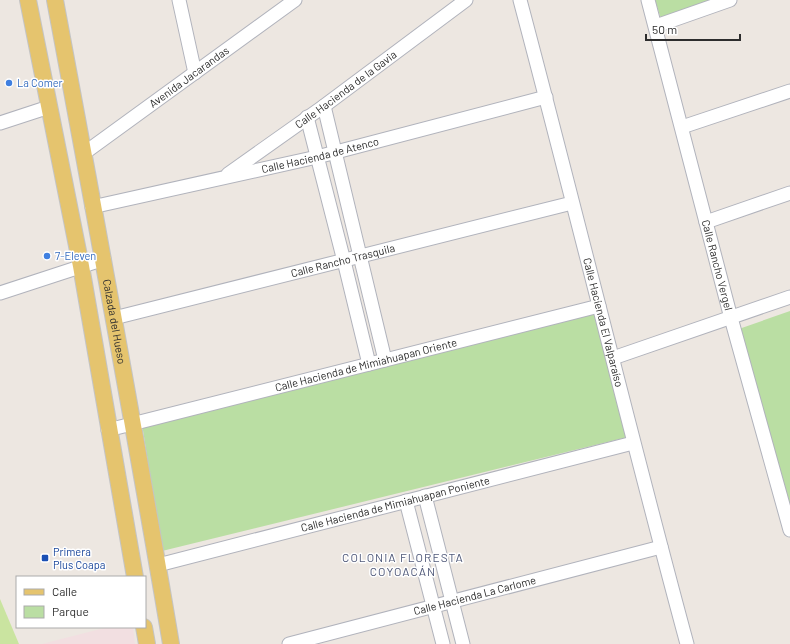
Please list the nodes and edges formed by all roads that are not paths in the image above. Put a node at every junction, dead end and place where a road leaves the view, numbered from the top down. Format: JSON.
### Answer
{"nodes":[{"id":1,"x":28,"y":0,"type":"edge"},
{"id":2,"x":55,"y":0,"type":"edge"},
{"id":3,"x":179,"y":0,"type":"edge"},
{"id":4,"x":294,"y":0,"type":"edge"},
{"id":5,"x":466,"y":0,"type":"edge"},
{"id":6,"x":520,"y":0,"type":"edge"},
{"id":7,"x":648,"y":0,"type":"edge"},
{"id":8,"x":730,"y":0,"type":"edge"},
{"id":9,"x":656,"y":26,"type":"junction"},
{"id":10,"x":195,"y":73,"type":"junction"},
{"id":11,"x":790,"y":91,"type":"edge"},
{"id":12,"x":546,"y":97,"type":"junction"},
{"id":13,"x":324,"y":106,"type":"junction"},
{"id":14,"x":49,"y":107,"type":"junction"},
{"id":15,"x":307,"y":117,"type":"junction"},
{"id":16,"x":0,"y":124,"type":"edge"},
{"id":17,"x":682,"y":127,"type":"junction"},
{"id":18,"x":335,"y":152,"type":"junction"},
{"id":19,"x":83,"y":154,"type":"junction"},
{"id":20,"x":317,"y":157,"type":"junction"},
{"id":21,"x":224,"y":178,"type":"junction"},
{"id":22,"x":790,"y":193,"type":"edge"},
{"id":23,"x":572,"y":203,"type":"junction"},
{"id":24,"x":92,"y":207,"type":"junction"},
{"id":25,"x":706,"y":222,"type":"junction"},
{"id":26,"x":360,"y":256,"type":"junction"},
{"id":27,"x":104,"y":259,"type":"junction"},
{"id":28,"x":344,"y":261,"type":"junction"},
{"id":29,"x":81,"y":266,"type":"junction"},
{"id":30,"x":0,"y":294,"type":"edge"},
{"id":31,"x":790,"y":297,"type":"edge"},
{"id":32,"x":599,"y":306,"type":"junction"},
{"id":33,"x":114,"y":318,"type":"junction"},
{"id":34,"x":731,"y":318,"type":"junction"},
{"id":35,"x":613,"y":358,"type":"junction"},
{"id":36,"x":386,"y":360,"type":"junction"},
{"id":37,"x":369,"y":364,"type":"junction"},
{"id":38,"x":133,"y":424,"type":"junction"},
{"id":39,"x":108,"y":430,"type":"junction"},
{"id":40,"x":633,"y":443,"type":"junction"},
{"id":41,"x":425,"y":496,"type":"junction"},
{"id":42,"x":406,"y":501,"type":"junction"},
{"id":43,"x":789,"y":524,"type":"edge"},
{"id":44,"x":661,"y":547,"type":"junction"},
{"id":45,"x":158,"y":565,"type":"junction"},
{"id":46,"x":135,"y":576,"type":"edge"},
{"id":47,"x":452,"y":602,"type":"junction"},
{"id":48,"x":433,"y":607,"type":"junction"},
{"id":49,"x":144,"y":628,"type":"edge"},
{"id":50,"x":147,"y":644,"type":"edge"},
{"id":51,"x":171,"y":644,"type":"edge"},
{"id":52,"x":289,"y":644,"type":"edge"},
{"id":53,"x":443,"y":644,"type":"edge"},
{"id":54,"x":463,"y":644,"type":"edge"},
{"id":55,"x":687,"y":644,"type":"edge"}],
"edges":[{"from":1,"to":14,"type":"main road"},
{"from":2,"to":19,"type":"main road","name":"Calzada del Hueso"},
{"from":3,"to":10,"type":"street"},
{"from":4,"to":10,"type":"street","name":"Avenida Jacarandas"},
{"from":5,"to":13,"type":"street","name":"Calle Hacienda de la Gavia"},
{"from":6,"to":12,"type":"street","name":"Calle Hacienda El Valparaíso"},
{"from":7,"to":9,"type":"street","name":"Calle Rancho Vergel"},
{"from":8,"to":9,"type":"street"},
{"from":9,"to":17,"type":"street","name":"Calle Rancho Vergel"},
{"from":10,"to":19,"type":"street","name":"Avenida Jacarandas"},
{"from":11,"to":17,"type":"street"},
{"from":12,"to":18,"type":"street","name":"Calle Hacienda de Atenco"},
{"from":12,"to":23,"type":"street","name":"Calle Hacienda El Valparaíso"},
{"from":13,"to":15,"type":"street","name":"Calle Hacienda de la Gavia"},
{"from":13,"to":18,"type":"street"},
{"from":14,"to":16,"type":"street"},
{"from":14,"to":29,"type":"main road"},
{"from":15,"to":20,"type":"street"},
{"from":15,"to":21,"type":"street","name":"Calle Hacienda de la Gavia"},
{"from":17,"to":25,"type":"street","name":"Calle Rancho Vergel"},
{"from":18,"to":20,"type":"street","name":"Calle Hacienda de Atenco"},
{"from":18,"to":26,"type":"street"},
{"from":19,"to":24,"type":"main road","name":"Calzada del Hueso"},
{"from":20,"to":21,"type":"street","name":"Calle Hacienda de Atenco"},
{"from":20,"to":28,"type":"street"},
{"from":21,"to":24,"type":"street","name":"Calle Hacienda de Atenco"},
{"from":22,"to":25,"type":"street"},
{"from":23,"to":26,"type":"street","name":"Calle Rancho Trasquila"},
{"from":23,"to":32,"type":"street","name":"Calle Hacienda El Valparaíso"},
{"from":24,"to":27,"type":"main road","name":"Calzada del Hueso"},
{"from":25,"to":34,"type":"street","name":"Calle Rancho Vergel"},
{"from":26,"to":28,"type":"street","name":"Calle Rancho Trasquila"},
{"from":26,"to":36,"type":"street"},
{"from":27,"to":29,"type":"street"},
{"from":27,"to":33,"type":"main road","name":"Calzada del Hueso"},
{"from":28,"to":33,"type":"street","name":"Calle Rancho Trasquila"},
{"from":28,"to":37,"type":"street"},
{"from":29,"to":30,"type":"street"},
{"from":29,"to":39,"type":"main road"},
{"from":31,"to":34,"type":"street"},
{"from":32,"to":35,"type":"street","name":"Calle Hacienda El Valparaíso"},
{"from":32,"to":36,"type":"street","name":"Calle Hacienda de Mimiahuapan Oriente"},
{"from":33,"to":38,"type":"main road","name":"Calzada del Hueso"},
{"from":34,"to":35,"type":"street"},
{"from":34,"to":43,"type":"street","name":"Calle Rancho Vergel"},
{"from":35,"to":40,"type":"street","name":"Calle Hacienda El Valparaíso"},
{"from":36,"to":37,"type":"street","name":"Calle Hacienda de Mimiahuapan Oriente"},
{"from":37,"to":38,"type":"street","name":"Calle Hacienda de Mimiahuapan Oriente"},
{"from":38,"to":39,"type":"street","name":"Calle Hacienda de Mimiahuapan Oriente"},
{"from":38,"to":45,"type":"main road","name":"Calzada del Hueso"},
{"from":39,"to":46,"type":"main road"},
{"from":40,"to":41,"type":"street","name":"Calle Hacienda de Mimiahuapan Poniente"},
{"from":40,"to":44,"type":"street","name":"Calle Hacienda El Valparaíso"},
{"from":41,"to":42,"type":"street","name":"Calle Hacienda de Mimiahuapan Poniente"},
{"from":41,"to":47,"type":"street"},
{"from":42,"to":45,"type":"street","name":"Calle Hacienda de Mimiahuapan Poniente"},
{"from":42,"to":48,"type":"street"},
{"from":44,"to":47,"type":"street","name":"Calle Hacienda La Carlome"},
{"from":44,"to":55,"type":"street","name":"Calle Hacienda El Valparaíso"},
{"from":45,"to":51,"type":"main road","name":"Calzada del Hueso"},
{"from":47,"to":48,"type":"street","name":"Calle Hacienda La Carlome"},
{"from":47,"to":54,"type":"street"},
{"from":48,"to":52,"type":"street","name":"Calle Hacienda La Carlome"},
{"from":48,"to":53,"type":"street"},
{"from":49,"to":50,"type":"main road"}]}
